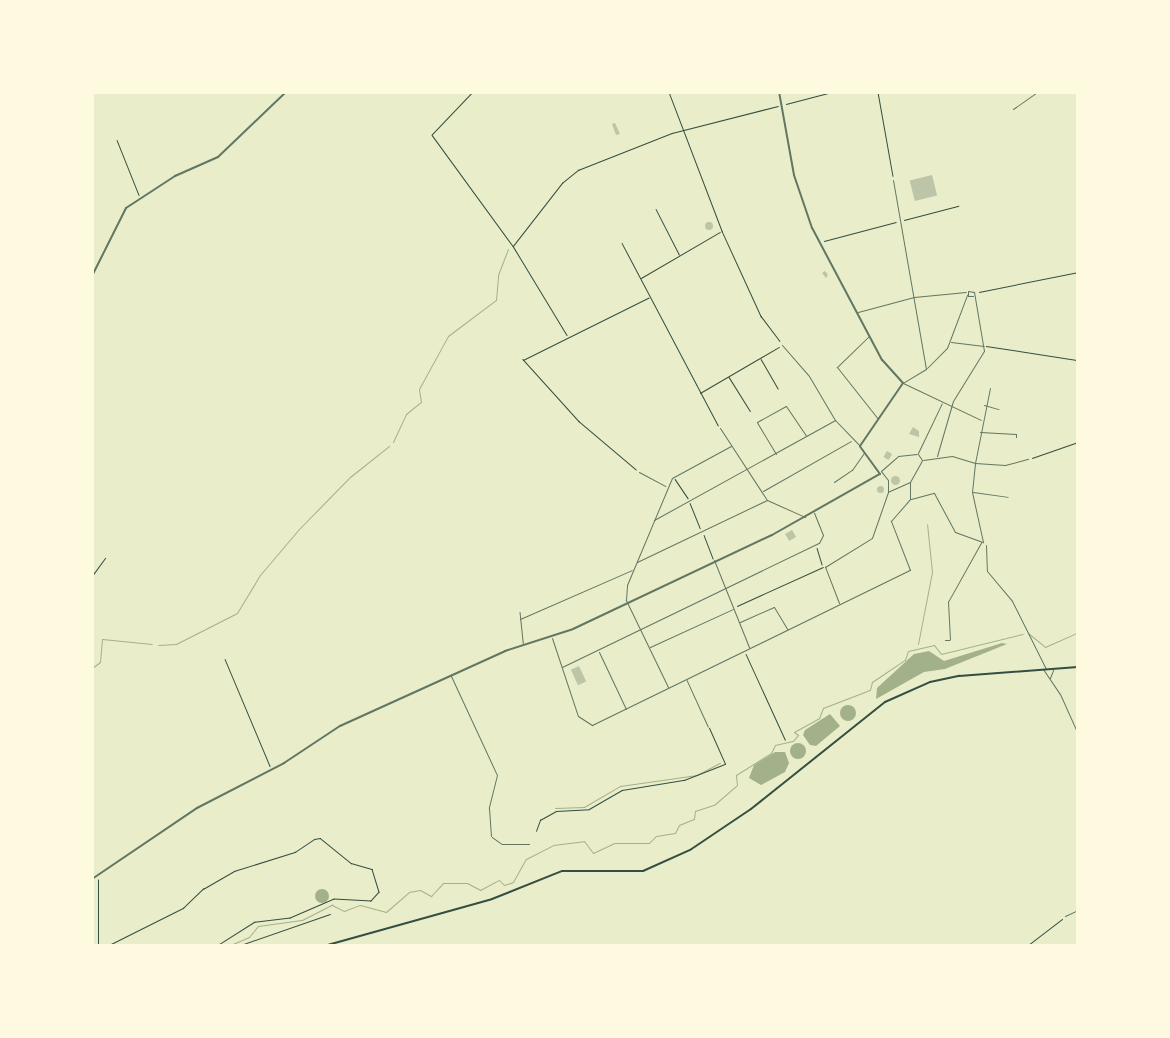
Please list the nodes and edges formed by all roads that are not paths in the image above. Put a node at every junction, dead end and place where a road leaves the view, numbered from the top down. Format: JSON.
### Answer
{"nodes":[{"id":1,"x":286,"y":92,"type":"edge"},
{"id":2,"x":1037,"y":92,"type":"edge"},
{"id":3,"x":780,"y":93,"type":"edge"},
{"id":4,"x":1013,"y":109,"type":"dead end"},
{"id":5,"x":893,"y":180,"type":"road end"},
{"id":6,"x":92,"y":276,"type":"edge"},
{"id":7,"x":967,"y":292,"type":"junction"},
{"id":8,"x":967,"y":295,"type":"junction"},
{"id":9,"x":974,"y":295,"type":"junction"},
{"id":10,"x":914,"y":298,"type":"junction"},
{"id":11,"x":857,"y":313,"type":"junction"},
{"id":12,"x":869,"y":336,"type":"junction"},
{"id":13,"x":950,"y":342,"type":"junction"},
{"id":14,"x":782,"y":345,"type":"road end"},
{"id":15,"x":985,"y":346,"type":"junction"},
{"id":16,"x":926,"y":369,"type":"junction"},
{"id":17,"x":903,"y":383,"type":"junction"},
{"id":18,"x":990,"y":388,"type":"dead end"},
{"id":19,"x":942,"y":403,"type":"junction"},
{"id":20,"x":984,"y":404,"type":"junction"},
{"id":21,"x":952,"y":408,"type":"junction"},
{"id":22,"x":998,"y":409,"type":"dead end"},
{"id":23,"x":835,"y":420,"type":"junction"},
{"id":24,"x":878,"y":420,"type":"junction"},
{"id":25,"x":981,"y":420,"type":"junction"},
{"id":26,"x":720,"y":428,"type":"road end"},
{"id":27,"x":980,"y":432,"type":"junction"},
{"id":28,"x":806,"y":437,"type":"junction"},
{"id":29,"x":1016,"y":437,"type":"dead end"},
{"id":30,"x":852,"y":440,"type":"junction"},
{"id":31,"x":731,"y":446,"type":"junction"},
{"id":32,"x":860,"y":446,"type":"junction"},
{"id":33,"x":864,"y":452,"type":"junction"},
{"id":34,"x":918,"y":454,"type":"junction"},
{"id":35,"x":776,"y":455,"type":"junction"},
{"id":36,"x":937,"y":457,"type":"junction"},
{"id":37,"x":1028,"y":459,"type":"road end"},
{"id":38,"x":922,"y":460,"type":"junction"},
{"id":39,"x":975,"y":463,"type":"junction"},
{"id":40,"x":881,"y":471,"type":"junction"},
{"id":41,"x":639,"y":472,"type":"road end"},
{"id":42,"x":747,"y":472,"type":"junction"},
{"id":43,"x":834,"y":482,"type":"dead end"},
{"id":44,"x":910,"y":482,"type":"junction"},
{"id":45,"x":666,"y":487,"type":"junction"},
{"id":46,"x":762,"y":491,"type":"junction"},
{"id":47,"x":888,"y":492,"type":"junction"},
{"id":48,"x":972,"y":492,"type":"junction"},
{"id":49,"x":1008,"y":497,"type":"dead end"},
{"id":50,"x":910,"y":499,"type":"junction"},
{"id":51,"x":768,"y":500,"type":"junction"},
{"id":52,"x":814,"y":513,"type":"junction"},
{"id":53,"x":805,"y":517,"type":"junction"},
{"id":54,"x":653,"y":520,"type":"junction"},
{"id":55,"x":982,"y":543,"type":"junction"},
{"id":56,"x":986,"y":545,"type":"dead end"},
{"id":57,"x":714,"y":560,"type":"junction"},
{"id":58,"x":636,"y":563,"type":"junction"},
{"id":59,"x":633,"y":570,"type":"junction"},
{"id":60,"x":726,"y":591,"type":"junction"},
{"id":61,"x":626,"y":600,"type":"junction"},
{"id":62,"x":840,"y":604,"type":"junction"},
{"id":63,"x":734,"y":608,"type":"junction"},
{"id":64,"x":520,"y":612,"type":"dead end"},
{"id":65,"x":520,"y":619,"type":"junction"},
{"id":66,"x":739,"y":622,"type":"junction"},
{"id":67,"x":787,"y":630,"type":"junction"},
{"id":68,"x":640,"y":632,"type":"junction"},
{"id":69,"x":552,"y":638,"type":"junction"},
{"id":70,"x":945,"y":640,"type":"dead end"},
{"id":71,"x":523,"y":644,"type":"junction"},
{"id":72,"x":650,"y":647,"type":"junction"},
{"id":73,"x":750,"y":648,"type":"junction"},
{"id":74,"x":598,"y":651,"type":"junction"},
{"id":75,"x":1078,"y":667,"type":"edge"},
{"id":76,"x":562,"y":668,"type":"junction"},
{"id":77,"x":1053,"y":668,"type":"junction"},
{"id":78,"x":1043,"y":669,"type":"junction"},
{"id":79,"x":1047,"y":669,"type":"junction"},
{"id":80,"x":451,"y":675,"type":"junction"},
{"id":81,"x":1050,"y":678,"type":"junction"},
{"id":82,"x":686,"y":679,"type":"junction"},
{"id":83,"x":668,"y":688,"type":"junction"},
{"id":84,"x":626,"y":710,"type":"junction"},
{"id":85,"x":708,"y":726,"type":"road end"},
{"id":86,"x":1078,"y":734,"type":"edge"},
{"id":87,"x":492,"y":836,"type":"joint"},
{"id":88,"x":530,"y":844,"type":"dead end"},
{"id":89,"x":92,"y":880,"type":"edge"},
{"id":90,"x":1078,"y":910,"type":"edge"},
{"id":91,"x":1065,"y":916,"type":"road end"},
{"id":92,"x":324,"y":946,"type":"edge"}],
"edges":[{"from":1,"to":6,"type":"street"},
{"from":2,"to":4,"type":"street"},
{"from":3,"to":11,"type":"street"},
{"from":5,"to":10,"type":"street"},
{"from":7,"to":8,"type":"street"},
{"from":7,"to":9,"type":"street"},
{"from":7,"to":10,"type":"street"},
{"from":8,"to":9,"type":"street"},
{"from":8,"to":13,"type":"street"},
{"from":9,"to":15,"type":"street"},
{"from":10,"to":11,"type":"street"},
{"from":10,"to":16,"type":"street"},
{"from":11,"to":12,"type":"street"},
{"from":12,"to":17,"type":"street"},
{"from":12,"to":24,"type":"street"},
{"from":13,"to":15,"type":"street"},
{"from":13,"to":16,"type":"street"},
{"from":14,"to":23,"type":"street"},
{"from":15,"to":21,"type":"street"},
{"from":16,"to":17,"type":"street"},
{"from":17,"to":19,"type":"street"},
{"from":17,"to":24,"type":"street"},
{"from":18,"to":20,"type":"street"},
{"from":19,"to":21,"type":"street"},
{"from":19,"to":34,"type":"street"},
{"from":20,"to":22,"type":"street"},
{"from":20,"to":25,"type":"street"},
{"from":21,"to":25,"type":"street"},
{"from":21,"to":36,"type":"street"},
{"from":23,"to":28,"type":"street"},
{"from":23,"to":30,"type":"street"},
{"from":24,"to":32,"type":"street"},
{"from":25,"to":27,"type":"street"},
{"from":26,"to":31,"type":"street"},
{"from":27,"to":29,"type":"street"},
{"from":27,"to":39,"type":"street"},
{"from":28,"to":35,"type":"street"},
{"from":28,"to":35,"type":"street"},
{"from":30,"to":32,"type":"street"},
{"from":30,"to":46,"type":"street"},
{"from":31,"to":42,"type":"street"},
{"from":31,"to":45,"type":"street"},
{"from":32,"to":33,"type":"street"},
{"from":33,"to":40,"type":"street"},
{"from":33,"to":43,"type":"street"},
{"from":34,"to":38,"type":"street"},
{"from":34,"to":40,"type":"street"},
{"from":35,"to":42,"type":"street"},
{"from":36,"to":38,"type":"street"},
{"from":36,"to":39,"type":"street"},
{"from":37,"to":39,"type":"street"},
{"from":38,"to":44,"type":"street"},
{"from":39,"to":48,"type":"street"},
{"from":40,"to":47,"type":"street"},
{"from":40,"to":52,"type":"street"},
{"from":41,"to":45,"type":"street"},
{"from":42,"to":46,"type":"street"},
{"from":42,"to":54,"type":"street"},
{"from":44,"to":47,"type":"street"},
{"from":44,"to":50,"type":"street"},
{"from":45,"to":54,"type":"street"},
{"from":46,"to":51,"type":"street"},
{"from":47,"to":62,"type":"street"},
{"from":48,"to":49,"type":"street"},
{"from":48,"to":55,"type":"street"},
{"from":50,"to":55,"type":"street"},
{"from":50,"to":62,"type":"street"},
{"from":51,"to":53,"type":"street"},
{"from":51,"to":58,"type":"street"},
{"from":52,"to":53,"type":"street"},
{"from":52,"to":60,"type":"street"},
{"from":53,"to":57,"type":"street"},
{"from":54,"to":58,"type":"street"},
{"from":55,"to":70,"type":"lane"},
{"from":56,"to":79,"type":"street"},
{"from":57,"to":60,"type":"street"},
{"from":57,"to":61,"type":"street"},
{"from":58,"to":59,"type":"street"},
{"from":59,"to":61,"type":"street"},
{"from":59,"to":65,"type":"street"},
{"from":60,"to":63,"type":"street"},
{"from":60,"to":68,"type":"street"},
{"from":61,"to":68,"type":"street"},
{"from":61,"to":69,"type":"street"},
{"from":62,"to":67,"type":"street"},
{"from":63,"to":66,"type":"street"},
{"from":63,"to":72,"type":"street"},
{"from":64,"to":65,"type":"lane"},
{"from":65,"to":71,"type":"lane"},
{"from":66,"to":67,"type":"street"},
{"from":66,"to":73,"type":"street"},
{"from":67,"to":73,"type":"street"},
{"from":68,"to":72,"type":"street"},
{"from":68,"to":74,"type":"street"},
{"from":69,"to":71,"type":"street"},
{"from":69,"to":76,"type":"street"},
{"from":71,"to":80,"type":"street"},
{"from":72,"to":83,"type":"street"},
{"from":73,"to":82,"type":"street"},
{"from":74,"to":76,"type":"street"},
{"from":74,"to":84,"type":"street"},
{"from":75,"to":77,"type":"main road"},
{"from":76,"to":84,"type":"street"},
{"from":77,"to":79,"type":"main road"},
{"from":77,"to":81,"type":"street"},
{"from":78,"to":79,"type":"main road"},
{"from":78,"to":81,"type":"street"},
{"from":78,"to":92,"type":"main road"},
{"from":80,"to":87,"type":"street"},
{"from":80,"to":89,"type":"street"},
{"from":81,"to":86,"type":"street"},
{"from":82,"to":83,"type":"street"},
{"from":82,"to":85,"type":"lane"},
{"from":83,"to":84,"type":"street"},
{"from":87,"to":88,"type":"lane"},
{"from":90,"to":91,"type":"street"}]}
